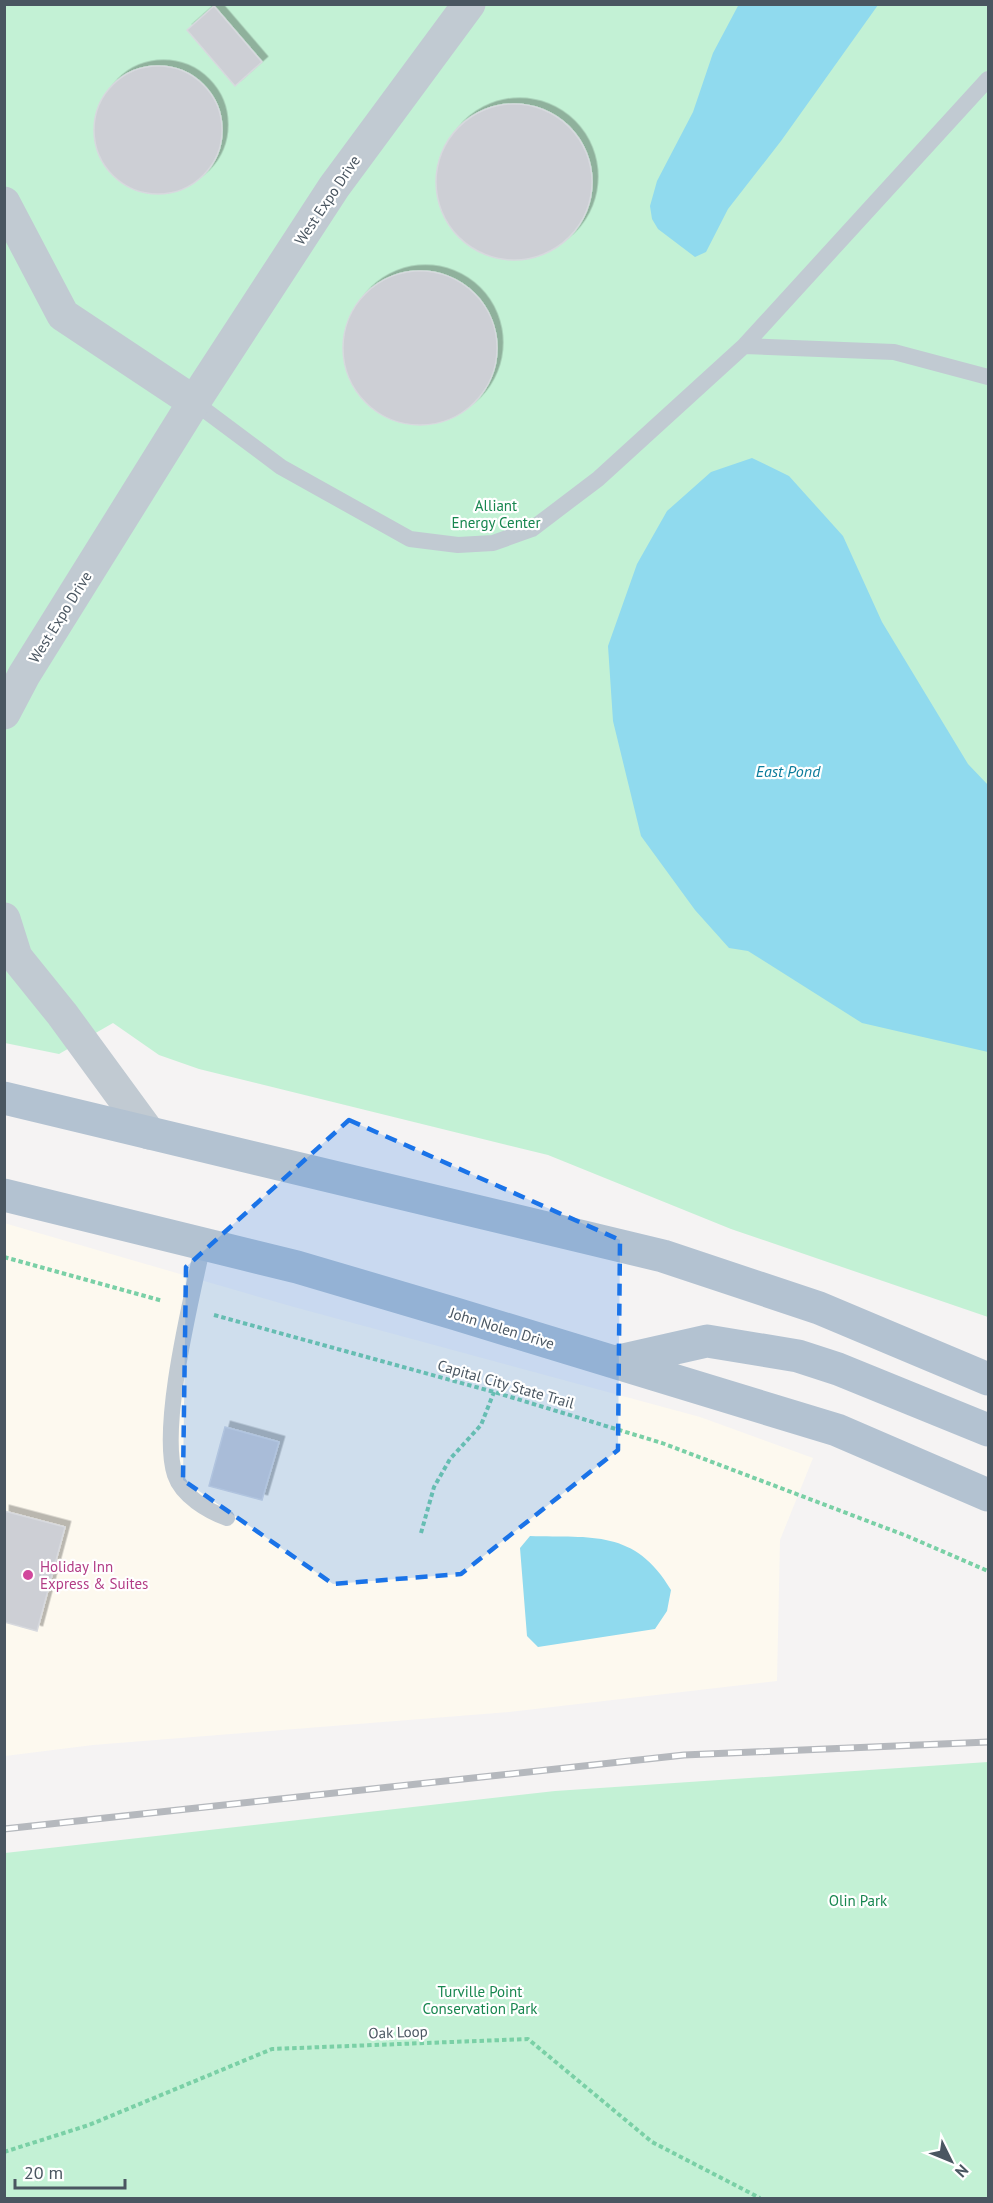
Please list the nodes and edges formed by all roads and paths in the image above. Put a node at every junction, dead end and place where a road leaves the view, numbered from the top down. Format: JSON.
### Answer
{"nodes":[{"id":1,"x":469,"y":4,"type":"edge"},
{"id":2,"x":988,"y":79,"type":"edge"},
{"id":3,"x":4,"y":203,"type":"edge"},
{"id":4,"x":744,"y":346,"type":"junction"},
{"id":5,"x":988,"y":377,"type":"edge"},
{"id":6,"x":194,"y":402,"type":"junction"},
{"id":7,"x":4,"y":713,"type":"edge"},
{"id":8,"x":5,"y":921,"type":"edge"},
{"id":9,"x":4,"y":1098,"type":"edge"},
{"id":10,"x":149,"y":1133,"type":"junction"},
{"id":11,"x":4,"y":1195,"type":"edge"},
{"id":12,"x":203,"y":1244,"type":"junction"},
{"id":13,"x":4,"y":1257,"type":"edge"},
{"id":14,"x":190,"y":1308,"type":"junction"},
{"id":15,"x":612,"y":1362,"type":"junction"},
{"id":16,"x":988,"y":1379,"type":"edge"},
{"id":17,"x":494,"y":1392,"type":"junction"},
{"id":18,"x":988,"y":1430,"type":"edge"},
{"id":19,"x":988,"y":1495,"type":"edge"},
{"id":20,"x":227,"y":1518,"type":"dead end"},
{"id":21,"x":421,"y":1533,"type":"dead end"},
{"id":22,"x":988,"y":1571,"type":"edge"},
{"id":23,"x":4,"y":2152,"type":"edge"},
{"id":24,"x":760,"y":2199,"type":"edge"}],
"edges":[{"from":1,"to":6,"type":"street","name":"West Expo Drive"},
{"from":2,"to":4,"type":"lane"},
{"from":3,"to":6,"type":"street"},
{"from":4,"to":5,"type":"lane"},
{"from":4,"to":6,"type":"lane"},
{"from":6,"to":7,"type":"street","name":"West Expo Drive"},
{"from":8,"to":10,"type":"street"},
{"from":9,"to":10,"type":"main road"},
{"from":10,"to":16,"type":"main road"},
{"from":11,"to":12,"type":"main road","name":"John Nolen Drive"},
{"from":12,"to":14,"type":"lane"},
{"from":12,"to":15,"type":"main road","name":"John Nolen Drive"},
{"from":13,"to":14,"type":"path","name":"Capital City State Trail"},
{"from":14,"to":17,"type":"path","name":"Capital City State Trail"},
{"from":14,"to":20,"type":"lane"},
{"from":15,"to":18,"type":"main road"},
{"from":15,"to":19,"type":"main road","name":"John Nolen Drive"},
{"from":17,"to":21,"type":"path"},
{"from":17,"to":22,"type":"path","name":"Capital City State Trail"},
{"from":23,"to":24,"type":"path","name":"Oak Loop"}]}
